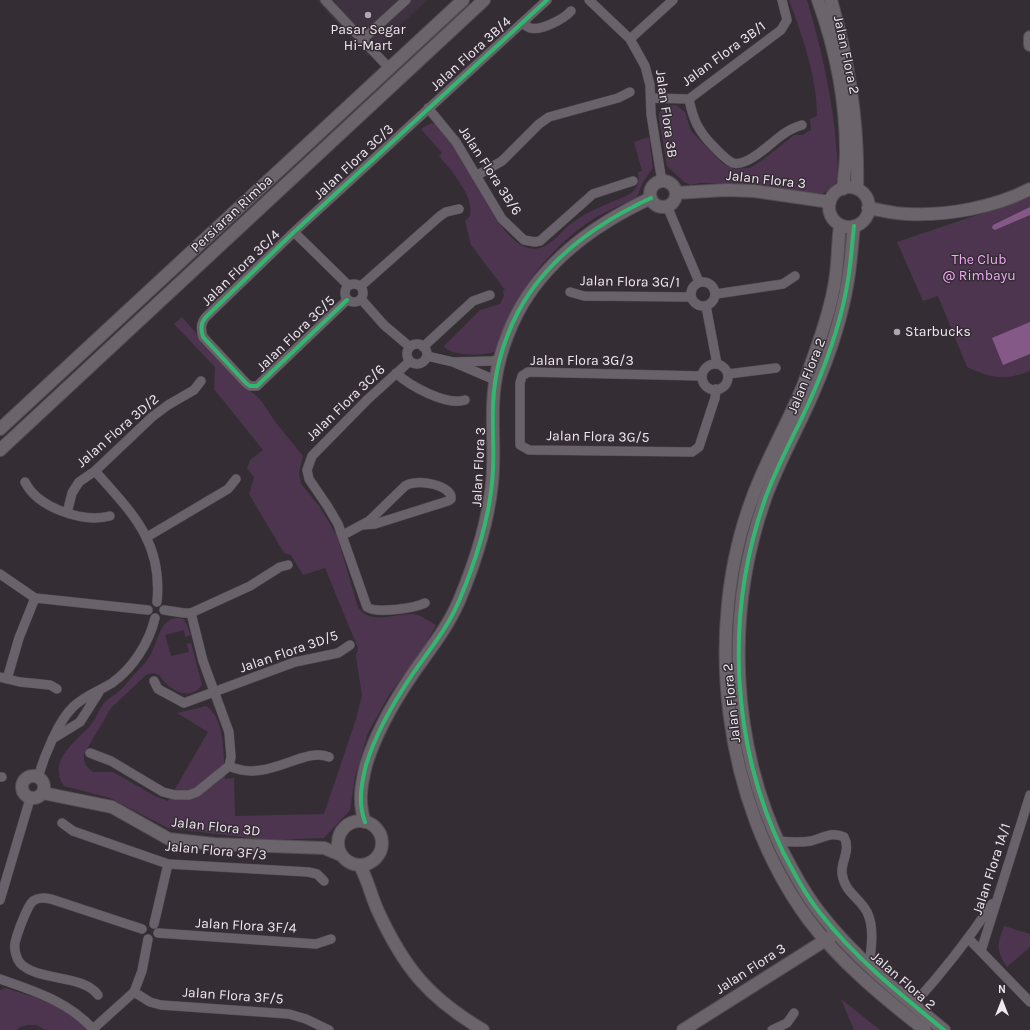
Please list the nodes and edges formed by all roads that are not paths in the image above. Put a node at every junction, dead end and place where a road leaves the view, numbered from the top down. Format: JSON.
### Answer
{"nodes":[{"id":1,"x":325,"y":0,"type":"edge"},
{"id":2,"x":406,"y":0,"type":"edge"},
{"id":3,"x":464,"y":0,"type":"edge"},
{"id":4,"x":484,"y":0,"type":"edge"},
{"id":5,"x":546,"y":0,"type":"edge"},
{"id":6,"x":589,"y":0,"type":"edge"},
{"id":7,"x":672,"y":0,"type":"edge"},
{"id":8,"x":782,"y":0,"type":"edge"},
{"id":9,"x":818,"y":0,"type":"edge"},
{"id":10,"x":831,"y":0,"type":"edge"},
{"id":11,"x":571,"y":11,"type":"dead end"},
{"id":12,"x":522,"y":23,"type":"junction"},
{"id":13,"x":1030,"y":37,"type":"edge"},
{"id":14,"x":630,"y":38,"type":"junction"},
{"id":15,"x":362,"y":40,"type":"junction"},
{"id":16,"x":1030,"y":45,"type":"edge"},
{"id":17,"x":390,"y":69,"type":"junction"},
{"id":18,"x":630,"y":92,"type":"dead end"},
{"id":19,"x":651,"y":98,"type":"junction"},
{"id":20,"x":689,"y":99,"type":"junction"},
{"id":21,"x":428,"y":108,"type":"junction"},
{"id":22,"x":802,"y":125,"type":"dead end"},
{"id":23,"x":476,"y":176,"type":"junction"},
{"id":24,"x":633,"y":181,"type":"dead end"},
{"id":25,"x":662,"y":182,"type":"junction"},
{"id":26,"x":843,"y":189,"type":"junction"},
{"id":27,"x":857,"y":189,"type":"junction"},
{"id":28,"x":1030,"y":189,"type":"edge"},
{"id":29,"x":676,"y":193,"type":"junction"},
{"id":30,"x":651,"y":198,"type":"junction"},
{"id":31,"x":830,"y":202,"type":"junction"},
{"id":32,"x":667,"y":206,"type":"junction"},
{"id":33,"x":868,"y":208,"type":"junction"},
{"id":34,"x":459,"y":209,"type":"dead end"},
{"id":35,"x":840,"y":225,"type":"junction"},
{"id":36,"x":854,"y":226,"type":"junction"},
{"id":37,"x":294,"y":232,"type":"junction"},
{"id":38,"x":795,"y":276,"type":"dead end"},
{"id":39,"x":699,"y":282,"type":"junction"},
{"id":40,"x":348,"y":286,"type":"junction"},
{"id":41,"x":361,"y":286,"type":"junction"},
{"id":42,"x":570,"y":292,"type":"dead end"},
{"id":43,"x":716,"y":294,"type":"junction"},
{"id":44,"x":490,"y":295,"type":"dead end"},
{"id":45,"x":691,"y":297,"type":"junction"},
{"id":46,"x":361,"y":299,"type":"junction"},
{"id":47,"x":347,"y":300,"type":"junction"},
{"id":48,"x":706,"y":306,"type":"junction"},
{"id":49,"x":410,"y":347,"type":"junction"},
{"id":50,"x":424,"y":347,"type":"junction"},
{"id":51,"x":427,"y":356,"type":"junction"},
{"id":52,"x":223,"y":359,"type":"joint"},
{"id":53,"x":500,"y":359,"type":"junction"},
{"id":54,"x":410,"y":361,"type":"junction"},
{"id":55,"x":453,"y":362,"type":"junction"},
{"id":56,"x":717,"y":364,"type":"junction"},
{"id":57,"x":776,"y":368,"type":"dead end"},
{"id":58,"x":396,"y":374,"type":"junction"},
{"id":59,"x":728,"y":374,"type":"junction"},
{"id":60,"x":702,"y":376,"type":"junction"},
{"id":61,"x":495,"y":380,"type":"junction"},
{"id":62,"x":201,"y":381,"type":"dead end"},
{"id":63,"x":716,"y":390,"type":"junction"},
{"id":64,"x":465,"y":400,"type":"dead end"},
{"id":65,"x":0,"y":429,"type":"edge"},
{"id":66,"x":519,"y":436,"type":"joint"},
{"id":67,"x":0,"y":450,"type":"edge"},
{"id":68,"x":94,"y":471,"type":"junction"},
{"id":69,"x":236,"y":479,"type":"dead end"},
{"id":70,"x":25,"y":482,"type":"dead end"},
{"id":71,"x":66,"y":513,"type":"junction"},
{"id":72,"x":110,"y":516,"type":"dead end"},
{"id":73,"x":362,"y":525,"type":"junction"},
{"id":74,"x":342,"y":535,"type":"junction"},
{"id":75,"x":147,"y":537,"type":"junction"},
{"id":76,"x":288,"y":565,"type":"dead end"},
{"id":77,"x":0,"y":574,"type":"edge"},
{"id":78,"x":35,"y":598,"type":"junction"},
{"id":79,"x":157,"y":602,"type":"junction"},
{"id":80,"x":425,"y":603,"type":"dead end"},
{"id":81,"x":148,"y":610,"type":"junction"},
{"id":82,"x":164,"y":610,"type":"junction"},
{"id":83,"x":191,"y":613,"type":"junction"},
{"id":84,"x":155,"y":618,"type":"junction"},
{"id":85,"x":350,"y":645,"type":"dead end"},
{"id":86,"x":2,"y":677,"type":"edge"},
{"id":87,"x":154,"y":681,"type":"dead end"},
{"id":88,"x":103,"y":688,"type":"junction"},
{"id":89,"x":57,"y":689,"type":"dead end"},
{"id":90,"x":214,"y":693,"type":"junction"},
{"id":91,"x":54,"y":738,"type":"junction"},
{"id":92,"x":90,"y":753,"type":"dead end"},
{"id":93,"x":328,"y":758,"type":"dead end"},
{"id":94,"x":229,"y":766,"type":"junction"},
{"id":95,"x":38,"y":777,"type":"junction"},
{"id":96,"x":43,"y":793,"type":"junction"},
{"id":97,"x":1030,"y":795,"type":"edge"},
{"id":98,"x":30,"y":799,"type":"junction"},
{"id":99,"x":361,"y":810,"type":"junction"},
{"id":100,"x":365,"y":822,"type":"junction"},
{"id":101,"x":62,"y":823,"type":"dead end"},
{"id":102,"x":351,"y":823,"type":"junction"},
{"id":103,"x":338,"y":840,"type":"junction"},
{"id":104,"x":778,"y":841,"type":"junction"},
{"id":105,"x":324,"y":848,"type":"junction"},
{"id":106,"x":341,"y":855,"type":"junction"},
{"id":107,"x":374,"y":861,"type":"junction"},
{"id":108,"x":168,"y":864,"type":"junction"},
{"id":109,"x":360,"y":866,"type":"junction"},
{"id":110,"x":324,"y":881,"type":"dead end"},
{"id":111,"x":369,"y":882,"type":"junction"},
{"id":112,"x":998,"y":895,"type":"junction"},
{"id":113,"x":0,"y":900,"type":"edge"},
{"id":114,"x":154,"y":924,"type":"junction"},
{"id":115,"x":142,"y":929,"type":"junction"},
{"id":116,"x":836,"y":932,"type":"junction"},
{"id":117,"x":158,"y":933,"type":"junction"},
{"id":118,"x":969,"y":938,"type":"junction"},
{"id":119,"x":148,"y":939,"type":"junction"},
{"id":120,"x":331,"y":939,"type":"dead end"},
{"id":121,"x":826,"y":941,"type":"junction"},
{"id":122,"x":981,"y":951,"type":"junction"},
{"id":123,"x":869,"y":967,"type":"junction"},
{"id":124,"x":0,"y":979,"type":"edge"},
{"id":125,"x":134,"y":992,"type":"junction"},
{"id":126,"x":98,"y":995,"type":"dead end"},
{"id":127,"x":1030,"y":1002,"type":"edge"},
{"id":128,"x":913,"y":1005,"type":"junction"},
{"id":129,"x":794,"y":1013,"type":"dead end"},
{"id":130,"x":94,"y":1029,"type":"edge"},
{"id":131,"x":329,"y":1030,"type":"edge"},
{"id":132,"x":483,"y":1030,"type":"edge"},
{"id":133,"x":683,"y":1030,"type":"edge"},
{"id":134,"x":772,"y":1030,"type":"edge"},
{"id":135,"x":925,"y":1030,"type":"edge"},
{"id":136,"x":944,"y":1030,"type":"edge"}],
"edges":[{"from":1,"to":15,"type":"street"},
{"from":2,"to":15,"type":"street"},
{"from":3,"to":17,"type":"street","name":"Persiaran Rimba"},
{"from":4,"to":67,"type":"street","name":"Persiaran Rimba"},
{"from":5,"to":12,"type":"street","name":"Jalan Flora 3B/4"},
{"from":6,"to":14,"type":"street","name":"Jalan Flora 3B"},
{"from":7,"to":14,"type":"street"},
{"from":8,"to":20,"type":"street","name":"Jalan Flora 3B/1"},
{"from":9,"to":26,"type":"street","name":"Jalan Flora 2"},
{"from":10,"to":27,"type":"street","name":"Jalan Flora 2"},
{"from":11,"to":12,"type":"street","name":"Jalan Flora 3B/4"},
{"from":12,"to":21,"type":"street","name":"Jalan Flora 3B/4"},
{"from":13,"to":16,"type":"street"},
{"from":14,"to":19,"type":"street","name":"Jalan Flora 3B"},
{"from":15,"to":17,"type":"street"},
{"from":17,"to":65,"type":"street","name":"Persiaran Rimba"},
{"from":18,"to":23,"type":"street"},
{"from":19,"to":20,"type":"street","name":"Jalan Flora 3B/1"},
{"from":19,"to":25,"type":"street","name":"Jalan Flora 3B"},
{"from":20,"to":22,"type":"street"},
{"from":21,"to":23,"type":"street","name":"Jalan Flora 3B/6"},
{"from":21,"to":37,"type":"street","name":"Jalan Flora 3C/3"},
{"from":23,"to":24,"type":"street","name":"Jalan Flora 3B/6"},
{"from":25,"to":29,"type":"street"},
{"from":25,"to":30,"type":"street"},
{"from":26,"to":27,"type":"street"},
{"from":26,"to":31,"type":"street"},
{"from":27,"to":33,"type":"street"},
{"from":28,"to":33,"type":"street"},
{"from":29,"to":31,"type":"street","name":"Jalan Flora 3"},
{"from":29,"to":32,"type":"street"},
{"from":30,"to":32,"type":"street"},
{"from":30,"to":53,"type":"street","name":"Jalan Flora 3"},
{"from":31,"to":35,"type":"street"},
{"from":32,"to":39,"type":"street"},
{"from":33,"to":36,"type":"street"},
{"from":34,"to":41,"type":"street"},
{"from":35,"to":36,"type":"street"},
{"from":35,"to":121,"type":"street","name":"Jalan Flora 2"},
{"from":36,"to":104,"type":"street","name":"Jalan Flora 2"},
{"from":37,"to":40,"type":"street"},
{"from":37,"to":52,"type":"street","name":"Jalan Flora 3C/4"},
{"from":38,"to":43,"type":"street"},
{"from":39,"to":43,"type":"street"},
{"from":39,"to":45,"type":"street"},
{"from":40,"to":41,"type":"street"},
{"from":40,"to":47,"type":"street"},
{"from":41,"to":46,"type":"street"},
{"from":42,"to":45,"type":"street","name":"Jalan Flora 3G/1"},
{"from":43,"to":48,"type":"street"},
{"from":44,"to":50,"type":"street"},
{"from":45,"to":48,"type":"street"},
{"from":46,"to":47,"type":"street"},
{"from":46,"to":49,"type":"street"},
{"from":47,"to":52,"type":"street","name":"Jalan Flora 3C/5"},
{"from":48,"to":56,"type":"street"},
{"from":49,"to":50,"type":"street"},
{"from":49,"to":54,"type":"street"},
{"from":50,"to":51,"type":"street"},
{"from":51,"to":54,"type":"street"},
{"from":51,"to":55,"type":"street"},
{"from":53,"to":55,"type":"street"},
{"from":53,"to":61,"type":"street","name":"Jalan Flora 3"},
{"from":54,"to":58,"type":"street","name":"Jalan Flora 3C/6"},
{"from":55,"to":61,"type":"street"},
{"from":56,"to":59,"type":"street"},
{"from":56,"to":60,"type":"street"},
{"from":57,"to":59,"type":"street"},
{"from":58,"to":64,"type":"street"},
{"from":58,"to":74,"type":"street","name":"Jalan Flora 3C/6"},
{"from":59,"to":63,"type":"street"},
{"from":60,"to":63,"type":"street"},
{"from":60,"to":66,"type":"street","name":"Jalan Flora 3G/3"},
{"from":61,"to":99,"type":"street","name":"Jalan Flora 3"},
{"from":62,"to":68,"type":"street","name":"Jalan Flora 3D/2"},
{"from":63,"to":66,"type":"street","name":"Jalan Flora 3G/5"},
{"from":68,"to":71,"type":"street","name":"Jalan Flora 3D/2"},
{"from":68,"to":75,"type":"street"},
{"from":69,"to":75,"type":"street"},
{"from":70,"to":71,"type":"street"},
{"from":71,"to":72,"type":"street"},
{"from":73,"to":73,"type":"street"},
{"from":73,"to":74,"type":"street"},
{"from":74,"to":80,"type":"street"},
{"from":75,"to":79,"type":"street"},
{"from":76,"to":83,"type":"street"},
{"from":77,"to":78,"type":"street"},
{"from":78,"to":81,"type":"street"},
{"from":78,"to":86,"type":"street"},
{"from":79,"to":81,"type":"street"},
{"from":79,"to":82,"type":"street"},
{"from":81,"to":84,"type":"street"},
{"from":82,"to":83,"type":"street"},
{"from":82,"to":84,"type":"street"},
{"from":83,"to":90,"type":"street"},
{"from":84,"to":88,"type":"street"},
{"from":85,"to":90,"type":"street","name":"Jalan Flora 3D/5"},
{"from":86,"to":89,"type":"street"},
{"from":87,"to":90,"type":"street","name":"Jalan Flora 3D/5"},
{"from":88,"to":91,"type":"street"},
{"from":88,"to":91,"type":"street"},
{"from":90,"to":94,"type":"street"},
{"from":91,"to":95,"type":"street"},
{"from":92,"to":94,"type":"street"},
{"from":93,"to":94,"type":"street"},
{"from":95,"to":96,"type":"street"},
{"from":95,"to":98,"type":"street"},
{"from":96,"to":98,"type":"street"},
{"from":96,"to":105,"type":"street","name":"Jalan Flora 3D"},
{"from":97,"to":112,"type":"street","name":"Jalan Flora 1A/1"},
{"from":98,"to":113,"type":"street"},
{"from":99,"to":100,"type":"street","name":"Jalan Flora 3"},
{"from":99,"to":102,"type":"street"},
{"from":100,"to":102,"type":"street"},
{"from":100,"to":107,"type":"street","name":"Jalan Flora 3"},
{"from":101,"to":108,"type":"street","name":"Jalan Flora 3F/3"},
{"from":102,"to":103,"type":"street"},
{"from":103,"to":105,"type":"street"},
{"from":103,"to":106,"type":"street"},
{"from":104,"to":116,"type":"street","name":"Jalan Flora 2"},
{"from":104,"to":123,"type":"street"},
{"from":105,"to":106,"type":"street","name":"Jalan Flora 3D"},
{"from":106,"to":109,"type":"street"},
{"from":107,"to":109,"type":"street"},
{"from":107,"to":111,"type":"street","name":"Jalan Flora 3"},
{"from":108,"to":110,"type":"street","name":"Jalan Flora 3F/3"},
{"from":108,"to":114,"type":"street"},
{"from":109,"to":111,"type":"street","name":"Jalan Flora 3"},
{"from":111,"to":132,"type":"street","name":"Jalan Flora 3"},
{"from":112,"to":118,"type":"street"},
{"from":112,"to":122,"type":"street","name":"Jalan Flora 1A/1"},
{"from":114,"to":115,"type":"street"},
{"from":114,"to":117,"type":"street"},
{"from":115,"to":119,"type":"street"},
{"from":115,"to":126,"type":"street"},
{"from":116,"to":121,"type":"street","name":"Jalan Flora 3"},
{"from":116,"to":123,"type":"street","name":"Jalan Flora 2"},
{"from":117,"to":119,"type":"street"},
{"from":117,"to":120,"type":"street","name":"Jalan Flora 3F/4"},
{"from":118,"to":122,"type":"street"},
{"from":118,"to":128,"type":"street"},
{"from":119,"to":125,"type":"street"},
{"from":121,"to":133,"type":"street","name":"Jalan Flora 3"},
{"from":121,"to":135,"type":"street","name":"Jalan Flora 2"},
{"from":122,"to":127,"type":"street"},
{"from":123,"to":128,"type":"street","name":"Jalan Flora 2"},
{"from":124,"to":130,"type":"street"},
{"from":125,"to":130,"type":"street"},
{"from":125,"to":131,"type":"street","name":"Jalan Flora 3F/5"},
{"from":128,"to":136,"type":"street","name":"Jalan Flora 2"},
{"from":129,"to":134,"type":"street"}]}
